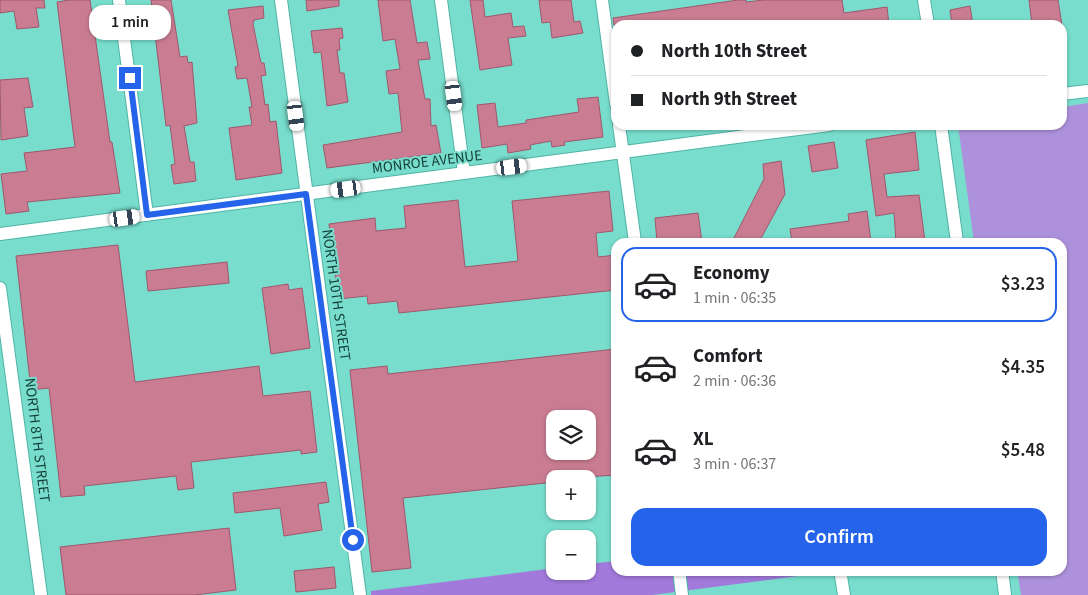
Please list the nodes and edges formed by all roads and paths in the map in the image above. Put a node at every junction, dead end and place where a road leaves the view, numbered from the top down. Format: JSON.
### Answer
{"nodes":[{"id":1,"x":119,"y":0,"type":"edge"},
{"id":2,"x":281,"y":0,"type":"edge"},
{"id":3,"x":441,"y":0,"type":"edge"},
{"id":4,"x":602,"y":0,"type":"edge"},
{"id":5,"x":924,"y":0,"type":"edge"},
{"id":6,"x":927,"y":20,"type":"edge"},
{"id":7,"x":611,"y":67,"type":"edge"},
{"id":8,"x":1088,"y":91,"type":"edge"},
{"id":9,"x":1067,"y":93,"type":"edge"},
{"id":10,"x":620,"y":130,"type":"edge"},
{"id":11,"x":791,"y":130,"type":"edge"},
{"id":12,"x":942,"y":130,"type":"edge"},
{"id":13,"x":623,"y":152,"type":"junction"},
{"id":14,"x":464,"y":173,"type":"junction"},
{"id":15,"x":306,"y":194,"type":"junction"},
{"id":16,"x":147,"y":215,"type":"junction"},
{"id":17,"x":0,"y":234,"type":"edge"},
{"id":18,"x":634,"y":238,"type":"edge"},
{"id":19,"x":957,"y":238,"type":"edge"},
{"id":20,"x":0,"y":288,"type":"edge"},
{"id":21,"x":680,"y":576,"type":"edge"},
{"id":22,"x":841,"y":576,"type":"edge"},
{"id":23,"x":1003,"y":576,"type":"edge"},
{"id":24,"x":41,"y":595,"type":"edge"},
{"id":25,"x":360,"y":595,"type":"edge"},
{"id":26,"x":682,"y":595,"type":"edge"},
{"id":27,"x":844,"y":595,"type":"edge"},
{"id":28,"x":1005,"y":595,"type":"edge"}],
"edges":[{"from":1,"to":16,"type":"street"},
{"from":2,"to":15,"type":"street","name":"NORTH 10TH STREET"},
{"from":3,"to":14,"type":"street"},
{"from":4,"to":7,"type":"street"},
{"from":5,"to":6,"type":"street"},
{"from":8,"to":9,"type":"street"},
{"from":10,"to":13,"type":"street"},
{"from":11,"to":13,"type":"street","name":"MONROE AVENUE"},
{"from":12,"to":19,"type":"street"},
{"from":13,"to":14,"type":"street","name":"MONROE AVENUE"},
{"from":13,"to":18,"type":"street"},
{"from":14,"to":15,"type":"street","name":"MONROE AVENUE"},
{"from":15,"to":16,"type":"street","name":"MONROE AVENUE"},
{"from":15,"to":25,"type":"street","name":"NORTH 10TH STREET"},
{"from":16,"to":17,"type":"street","name":"MONROE AVENUE"},
{"from":20,"to":24,"type":"street","name":"NORTH 8TH STREET"},
{"from":21,"to":26,"type":"street"},
{"from":22,"to":27,"type":"street"},
{"from":23,"to":28,"type":"street"}]}
